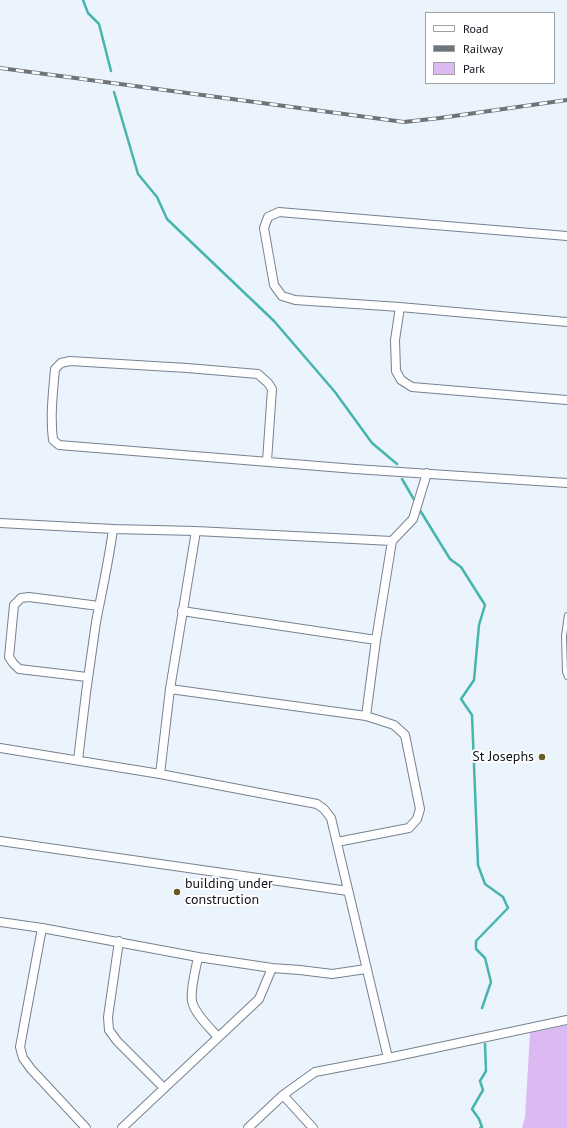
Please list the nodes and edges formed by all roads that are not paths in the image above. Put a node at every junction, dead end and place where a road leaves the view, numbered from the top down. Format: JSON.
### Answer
{"nodes":[{"id":1,"x":567,"y":236,"type":"edge"},
{"id":2,"x":400,"y":307,"type":"junction"},
{"id":3,"x":567,"y":322,"type":"edge"},
{"id":4,"x":567,"y":400,"type":"edge"},
{"id":5,"x":267,"y":461,"type":"junction"},
{"id":6,"x":427,"y":473,"type":"junction"},
{"id":7,"x":567,"y":483,"type":"edge"},
{"id":8,"x":0,"y":523,"type":"edge"},
{"id":9,"x":113,"y":529,"type":"junction"},
{"id":10,"x":196,"y":531,"type":"junction"},
{"id":11,"x":392,"y":541,"type":"junction"},
{"id":12,"x":99,"y":606,"type":"junction"},
{"id":13,"x":182,"y":611,"type":"junction"},
{"id":14,"x":567,"y":615,"type":"edge"},
{"id":15,"x":376,"y":640,"type":"junction"},
{"id":16,"x":87,"y":677,"type":"junction"},
{"id":17,"x":567,"y":677,"type":"edge"},
{"id":18,"x":170,"y":689,"type":"junction"},
{"id":19,"x":366,"y":716,"type":"junction"},
{"id":20,"x":0,"y":748,"type":"edge"},
{"id":21,"x":78,"y":760,"type":"junction"},
{"id":22,"x":160,"y":774,"type":"junction"},
{"id":23,"x":0,"y":841,"type":"edge"},
{"id":24,"x":337,"y":842,"type":"junction"},
{"id":25,"x":348,"y":891,"type":"junction"},
{"id":26,"x":0,"y":922,"type":"edge"},
{"id":27,"x":42,"y":928,"type":"junction"},
{"id":28,"x":118,"y":941,"type":"junction"},
{"id":29,"x":198,"y":957,"type":"junction"},
{"id":30,"x":272,"y":968,"type":"junction"},
{"id":31,"x":366,"y":969,"type":"junction"},
{"id":32,"x":567,"y":1020,"type":"edge"},
{"id":33,"x":218,"y":1037,"type":"junction"},
{"id":34,"x":388,"y":1058,"type":"junction"},
{"id":35,"x":164,"y":1088,"type":"junction"},
{"id":36,"x":283,"y":1094,"type":"junction"},
{"id":37,"x":86,"y":1128,"type":"edge"},
{"id":38,"x":122,"y":1128,"type":"edge"},
{"id":39,"x":248,"y":1128,"type":"edge"},
{"id":40,"x":313,"y":1128,"type":"edge"}],
"edges":[{"from":1,"to":2,"type":"street"},
{"from":2,"to":3,"type":"street"},
{"from":2,"to":4,"type":"street"},
{"from":5,"to":5,"type":"street"},
{"from":5,"to":6,"type":"street"},
{"from":6,"to":7,"type":"street"},
{"from":6,"to":11,"type":"street"},
{"from":8,"to":9,"type":"street"},
{"from":9,"to":10,"type":"street"},
{"from":9,"to":12,"type":"street"},
{"from":10,"to":11,"type":"street"},
{"from":10,"to":13,"type":"street"},
{"from":11,"to":15,"type":"street"},
{"from":12,"to":16,"type":"street"},
{"from":12,"to":16,"type":"street"},
{"from":13,"to":15,"type":"street"},
{"from":13,"to":18,"type":"street"},
{"from":14,"to":17,"type":"lane"},
{"from":15,"to":19,"type":"street"},
{"from":16,"to":21,"type":"street"},
{"from":18,"to":19,"type":"street"},
{"from":18,"to":22,"type":"street"},
{"from":19,"to":24,"type":"street"},
{"from":20,"to":21,"type":"street"},
{"from":21,"to":22,"type":"street"},
{"from":22,"to":24,"type":"street"},
{"from":23,"to":25,"type":"street"},
{"from":24,"to":25,"type":"street"},
{"from":25,"to":31,"type":"street"},
{"from":26,"to":27,"type":"street"},
{"from":27,"to":28,"type":"street"},
{"from":27,"to":37,"type":"street"},
{"from":28,"to":29,"type":"street"},
{"from":28,"to":35,"type":"street"},
{"from":29,"to":30,"type":"street"},
{"from":29,"to":33,"type":"street"},
{"from":30,"to":31,"type":"street"},
{"from":30,"to":33,"type":"street"},
{"from":31,"to":34,"type":"street"},
{"from":32,"to":34,"type":"street"},
{"from":33,"to":35,"type":"street"},
{"from":34,"to":36,"type":"street"},
{"from":35,"to":38,"type":"street"},
{"from":36,"to":39,"type":"street"},
{"from":36,"to":40,"type":"street"}]}
